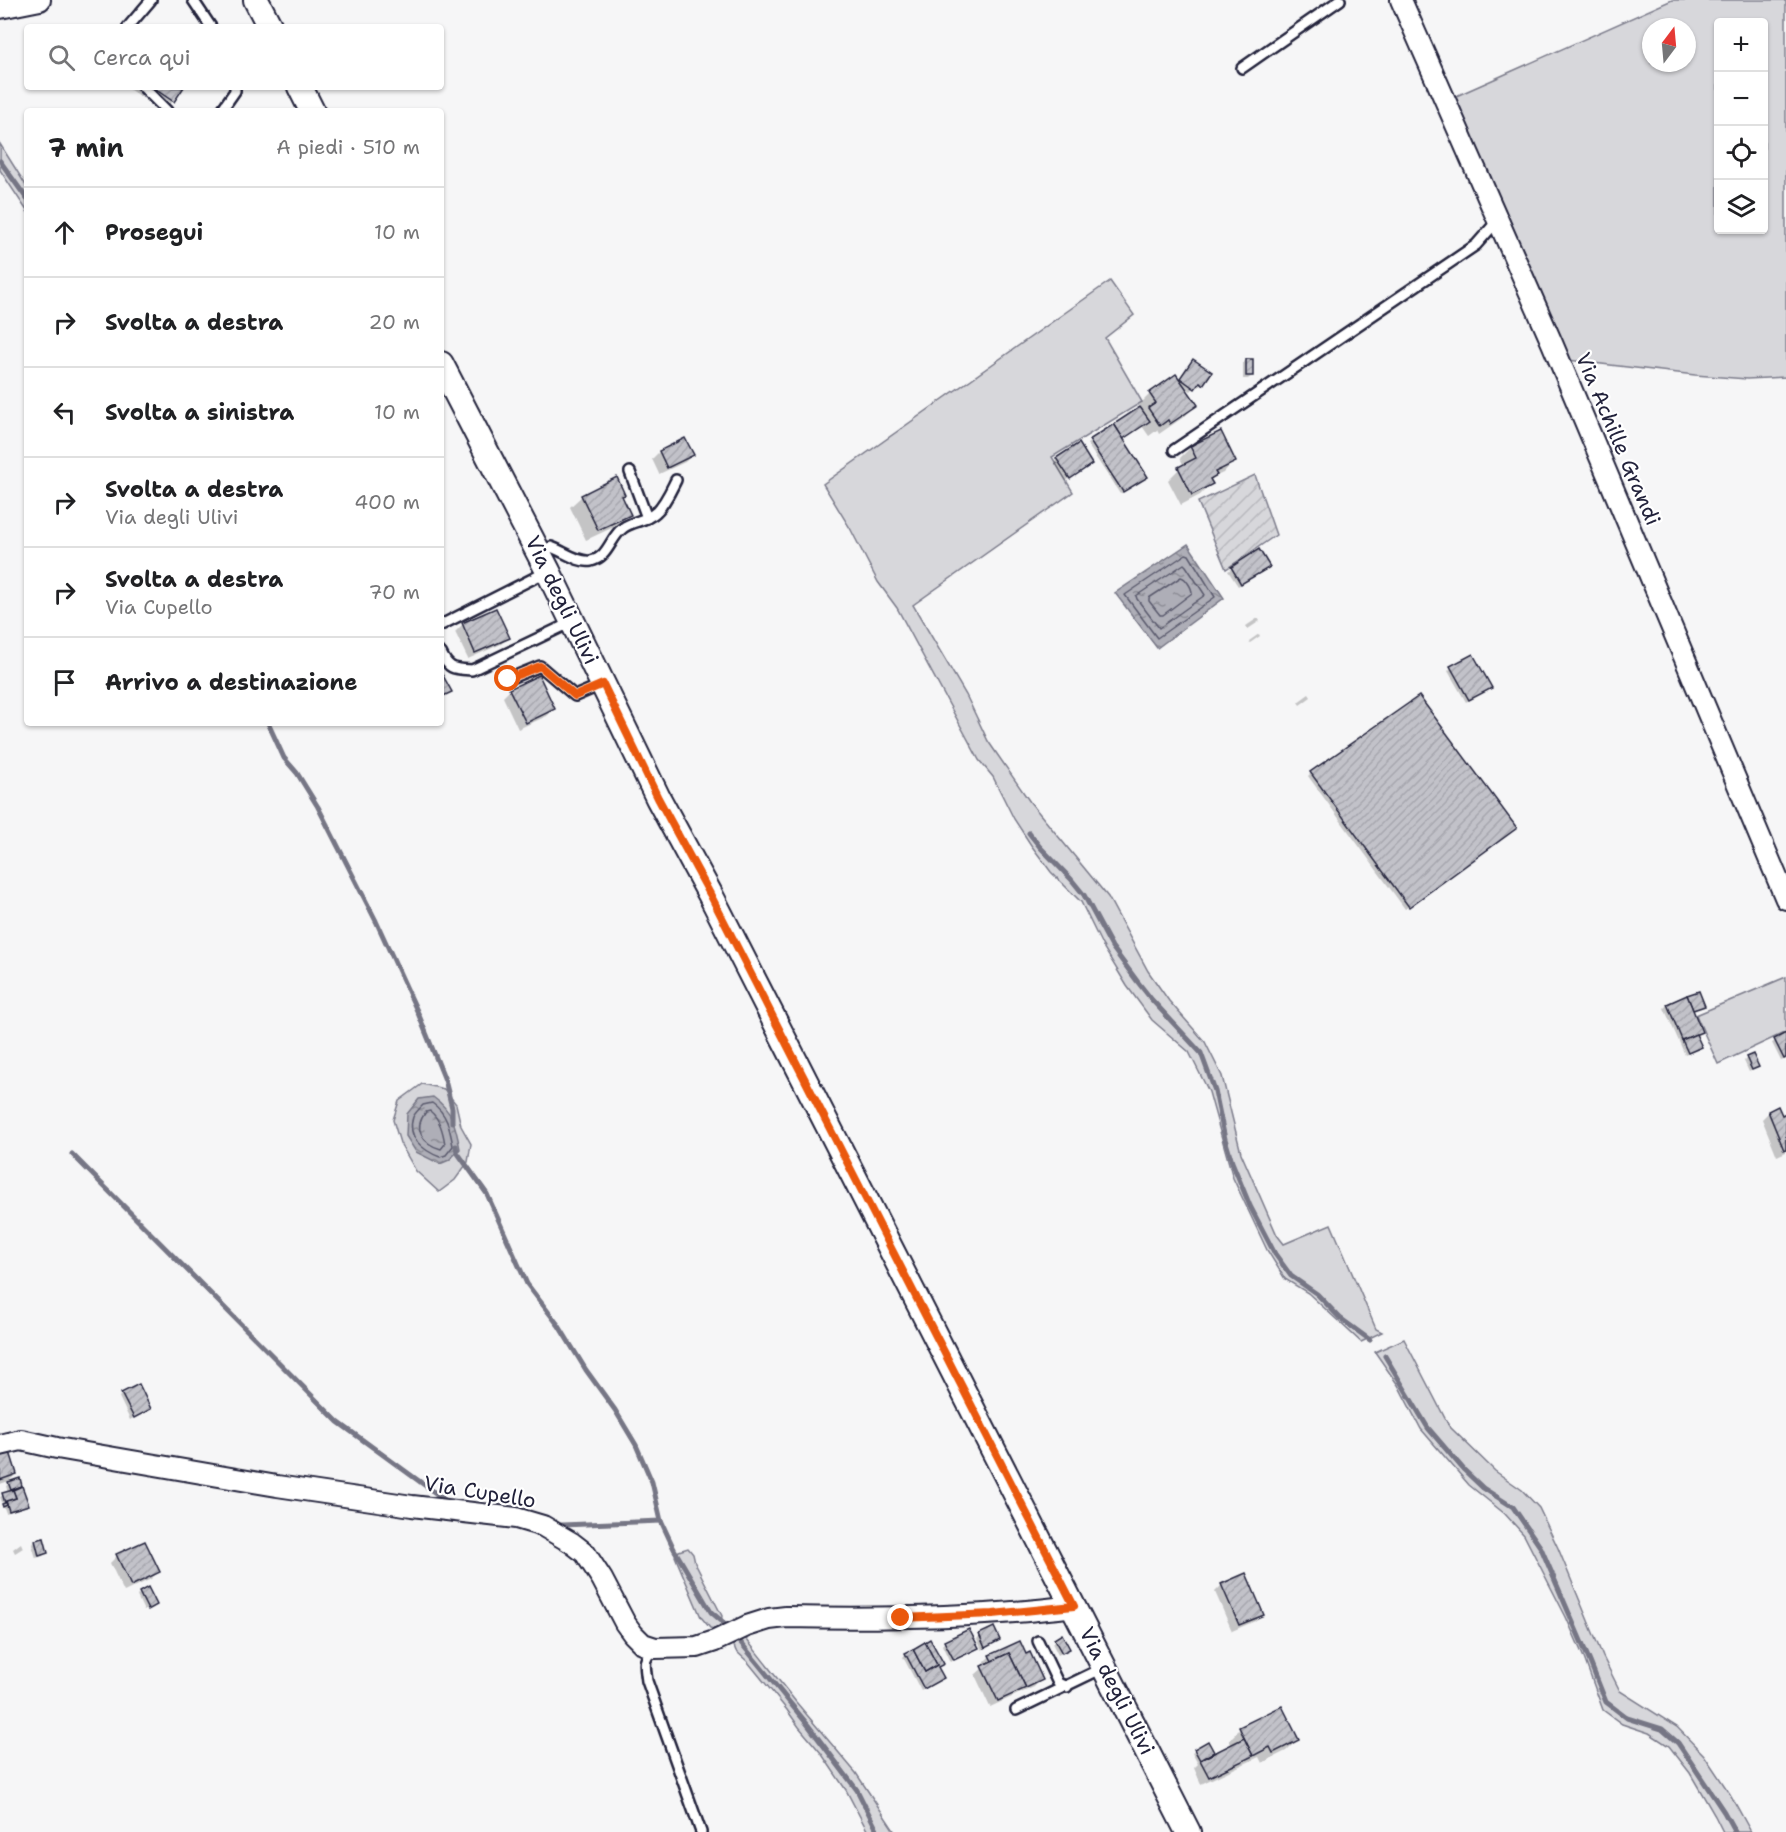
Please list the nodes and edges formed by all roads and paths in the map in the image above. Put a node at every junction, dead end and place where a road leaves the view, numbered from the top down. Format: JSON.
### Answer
{"nodes":[{"id":1,"x":40,"y":0,"type":"edge"},
{"id":2,"x":151,"y":0,"type":"edge"},
{"id":3,"x":193,"y":0,"type":"edge"},
{"id":4,"x":256,"y":0,"type":"edge"},
{"id":5,"x":1340,"y":0,"type":"edge"},
{"id":6,"x":1401,"y":0,"type":"edge"},
{"id":7,"x":0,"y":8,"type":"edge"},
{"id":8,"x":131,"y":24,"type":"edge"},
{"id":9,"x":209,"y":24,"type":"edge"},
{"id":10,"x":268,"y":24,"type":"edge"},
{"id":11,"x":1242,"y":68,"type":"dead end"},
{"id":12,"x":146,"y":90,"type":"edge"},
{"id":13,"x":235,"y":90,"type":"edge"},
{"id":14,"x":302,"y":90,"type":"edge"},
{"id":15,"x":164,"y":108,"type":"edge"},
{"id":16,"x":224,"y":108,"type":"edge"},
{"id":17,"x":310,"y":108,"type":"edge"},
{"id":18,"x":1498,"y":220,"type":"junction"},
{"id":19,"x":444,"y":370,"type":"edge"},
{"id":20,"x":1174,"y":450,"type":"dead end"},
{"id":21,"x":630,"y":472,"type":"dead end"},
{"id":22,"x":676,"y":480,"type":"dead end"},
{"id":23,"x":647,"y":518,"type":"junction"},
{"id":24,"x":544,"y":561,"type":"junction"},
{"id":25,"x":573,"y":622,"type":"junction"},
{"id":26,"x":444,"y":623,"type":"edge"},
{"id":27,"x":444,"y":660,"type":"edge"},
{"id":28,"x":508,"y":679,"type":"dead end"},
{"id":29,"x":603,"y":684,"type":"junction"},
{"id":30,"x":1786,"y":899,"type":"edge"},
{"id":31,"x":0,"y":1445,"type":"edge"},
{"id":32,"x":1074,"y":1606,"type":"junction"},
{"id":33,"x":1038,"y":1641,"type":"dead end"},
{"id":34,"x":655,"y":1648,"type":"junction"},
{"id":35,"x":1105,"y":1667,"type":"junction"},
{"id":36,"x":1067,"y":1687,"type":"junction"},
{"id":37,"x":1016,"y":1710,"type":"dead end"},
{"id":38,"x":701,"y":1832,"type":"edge"},
{"id":39,"x":1188,"y":1832,"type":"edge"}],
"edges":[{"from":1,"to":7,"type":"street"},
{"from":2,"to":8,"type":"lane"},
{"from":3,"to":9,"type":"lane"},
{"from":4,"to":10,"type":"street"},
{"from":5,"to":11,"type":"lane"},
{"from":6,"to":18,"type":"street","name":"Via Achille Grandi"},
{"from":12,"to":15,"type":"lane"},
{"from":13,"to":16,"type":"lane"},
{"from":14,"to":17,"type":"street"},
{"from":18,"to":20,"type":"lane"},
{"from":18,"to":30,"type":"street","name":"Via Achille Grandi"},
{"from":19,"to":24,"type":"street","name":"Via degli Ulivi"},
{"from":21,"to":23,"type":"lane"},
{"from":22,"to":23,"type":"lane"},
{"from":23,"to":24,"type":"lane"},
{"from":24,"to":25,"type":"street","name":"Via degli Ulivi"},
{"from":24,"to":26,"type":"lane"},
{"from":25,"to":27,"type":"lane"},
{"from":25,"to":29,"type":"street","name":"Via degli Ulivi"},
{"from":28,"to":29,"type":"lane"},
{"from":29,"to":32,"type":"street","name":"Via degli Ulivi"},
{"from":31,"to":34,"type":"street","name":"Via Cupello"},
{"from":32,"to":34,"type":"street"},
{"from":32,"to":35,"type":"street","name":"Via degli Ulivi"},
{"from":33,"to":36,"type":"lane"},
{"from":34,"to":38,"type":"lane"},
{"from":35,"to":36,"type":"lane"},
{"from":35,"to":39,"type":"street","name":"Via degli Ulivi"},
{"from":36,"to":37,"type":"lane"}]}
